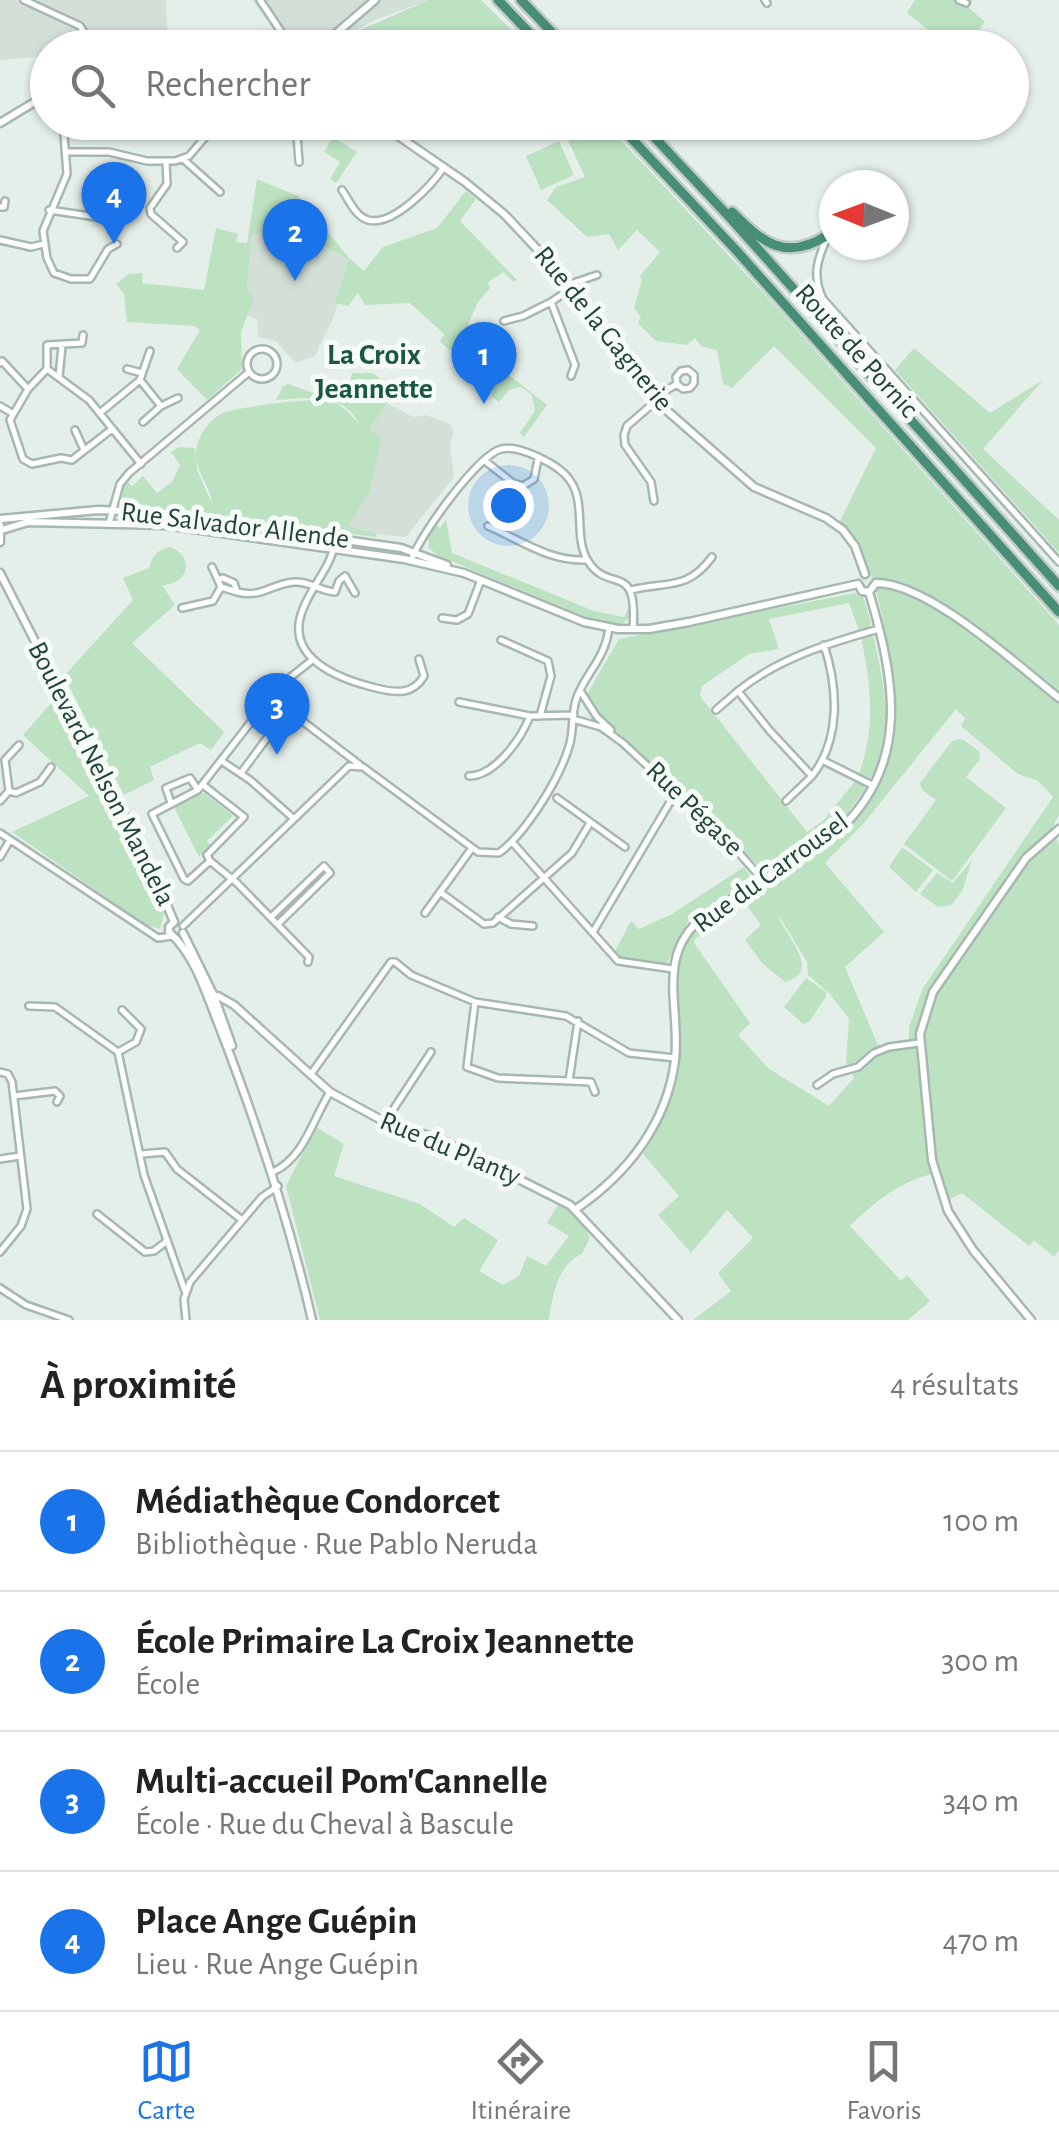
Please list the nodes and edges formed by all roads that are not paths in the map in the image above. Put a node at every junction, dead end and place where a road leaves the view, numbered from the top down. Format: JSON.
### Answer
{"nodes":[{"id":1,"x":24,"y":0,"type":"edge"},
{"id":2,"x":260,"y":0,"type":"edge"},
{"id":3,"x":375,"y":0,"type":"edge"},
{"id":4,"x":498,"y":0,"type":"edge"},
{"id":5,"x":521,"y":0,"type":"edge"},
{"id":6,"x":83,"y":30,"type":"edge"},
{"id":7,"x":282,"y":30,"type":"edge"},
{"id":8,"x":340,"y":30,"type":"edge"},
{"id":9,"x":527,"y":30,"type":"edge"},
{"id":10,"x":550,"y":30,"type":"edge"},
{"id":11,"x":30,"y":105,"type":"edge"},
{"id":12,"x":0,"y":123,"type":"edge"},
{"id":13,"x":66,"y":140,"type":"edge"},
{"id":14,"x":201,"y":140,"type":"edge"},
{"id":15,"x":297,"y":140,"type":"edge"},
{"id":16,"x":404,"y":140,"type":"edge"},
{"id":17,"x":633,"y":140,"type":"edge"},
{"id":18,"x":657,"y":140,"type":"edge"},
{"id":19,"x":67,"y":152,"type":"junction"},
{"id":20,"x":183,"y":159,"type":"junction"},
{"id":21,"x":166,"y":162,"type":"junction"},
{"id":22,"x":299,"y":162,"type":"dead end"},
{"id":23,"x":444,"y":167,"type":"junction"},
{"id":24,"x":342,"y":190,"type":"dead end"},
{"id":25,"x":220,"y":192,"type":"dead end"},
{"id":26,"x":714,"y":201,"type":"junction"},
{"id":27,"x":49,"y":210,"type":"junction"},
{"id":28,"x":110,"y":219,"type":"dead end"},
{"id":29,"x":0,"y":240,"type":"edge"},
{"id":30,"x":819,"y":240,"type":"edge"},
{"id":31,"x":44,"y":244,"type":"junction"},
{"id":32,"x":117,"y":244,"type":"dead end"},
{"id":33,"x":177,"y":248,"type":"dead end"},
{"id":34,"x":819,"y":260,"type":"edge"},
{"id":35,"x":597,"y":276,"type":"dead end"},
{"id":36,"x":571,"y":286,"type":"junction"},
{"id":37,"x":551,"y":302,"type":"junction"},
{"id":38,"x":504,"y":321,"type":"dead end"},
{"id":39,"x":83,"y":335,"type":"dead end"},
{"id":40,"x":62,"y":346,"type":"junction"},
{"id":41,"x":150,"y":351,"type":"dead end"},
{"id":42,"x":0,"y":364,"type":"edge"},
{"id":43,"x":47,"y":368,"type":"junction"},
{"id":44,"x":127,"y":369,"type":"dead end"},
{"id":45,"x":249,"y":372,"type":"junction"},
{"id":46,"x":571,"y":376,"type":"dead end"},
{"id":47,"x":141,"y":377,"type":"junction"},
{"id":48,"x":59,"y":378,"type":"junction"},
{"id":49,"x":677,"y":384,"type":"dead end"},
{"id":50,"x":28,"y":389,"type":"junction"},
{"id":51,"x":178,"y":398,"type":"dead end"},
{"id":52,"x":655,"y":399,"type":"junction"},
{"id":53,"x":0,"y":406,"type":"edge"},
{"id":54,"x":161,"y":406,"type":"junction"},
{"id":55,"x":100,"y":412,"type":"junction"},
{"id":56,"x":12,"y":413,"type":"junction"},
{"id":57,"x":142,"y":422,"type":"dead end"},
{"id":58,"x":112,"y":429,"type":"junction"},
{"id":59,"x":75,"y":430,"type":"dead end"},
{"id":60,"x":84,"y":451,"type":"junction"},
{"id":61,"x":538,"y":460,"type":"junction"},
{"id":62,"x":485,"y":461,"type":"junction"},
{"id":63,"x":141,"y":464,"type":"junction"},
{"id":64,"x":654,"y":501,"type":"dead end"},
{"id":65,"x":112,"y":510,"type":"junction"},
{"id":66,"x":110,"y":523,"type":"junction"},
{"id":67,"x":1,"y":525,"type":"edge"},
{"id":68,"x":488,"y":526,"type":"dead end"},
{"id":69,"x":336,"y":538,"type":"junction"},
{"id":70,"x":0,"y":542,"type":"edge"},
{"id":71,"x":334,"y":549,"type":"junction"},
{"id":72,"x":414,"y":552,"type":"junction"},
{"id":73,"x":712,"y":556,"type":"dead end"},
{"id":74,"x":587,"y":560,"type":"junction"},
{"id":75,"x":411,"y":561,"type":"junction"},
{"id":76,"x":1059,"y":562,"type":"edge"},
{"id":77,"x":212,"y":567,"type":"dead end"},
{"id":78,"x":0,"y":573,"type":"edge"},
{"id":79,"x":464,"y":574,"type":"junction"},
{"id":80,"x":865,"y":574,"type":"junction"},
{"id":81,"x":481,"y":580,"type":"junction"},
{"id":82,"x":876,"y":583,"type":"junction"},
{"id":83,"x":220,"y":584,"type":"junction"},
{"id":84,"x":858,"y":584,"type":"junction"},
{"id":85,"x":317,"y":586,"type":"junction"},
{"id":86,"x":1059,"y":586,"type":"edge"},
{"id":87,"x":631,"y":590,"type":"junction"},
{"id":88,"x":868,"y":592,"type":"junction"},
{"id":89,"x":355,"y":593,"type":"dead end"},
{"id":90,"x":182,"y":608,"type":"dead end"},
{"id":91,"x":1059,"y":612,"type":"edge"},
{"id":92,"x":442,"y":618,"type":"dead end"},
{"id":93,"x":609,"y":628,"type":"junction"},
{"id":94,"x":879,"y":628,"type":"junction"},
{"id":95,"x":633,"y":629,"type":"junction"},
{"id":96,"x":501,"y":640,"type":"dead end"},
{"id":97,"x":824,"y":645,"type":"junction"},
{"id":98,"x":419,"y":659,"type":"dead end"},
{"id":99,"x":311,"y":660,"type":"junction"},
{"id":100,"x":580,"y":691,"type":"junction"},
{"id":101,"x":738,"y":691,"type":"junction"},
{"id":102,"x":271,"y":697,"type":"junction"},
{"id":103,"x":1059,"y":698,"type":"edge"},
{"id":104,"x":458,"y":702,"type":"dead end"},
{"id":105,"x":288,"y":710,"type":"junction"},
{"id":106,"x":716,"y":710,"type":"dead end"},
{"id":107,"x":530,"y":716,"type":"junction"},
{"id":108,"x":540,"y":716,"type":"junction"},
{"id":109,"x":574,"y":717,"type":"junction"},
{"id":110,"x":623,"y":743,"type":"junction"},
{"id":111,"x":20,"y":744,"type":"dead end"},
{"id":112,"x":824,"y":761,"type":"junction"},
{"id":113,"x":223,"y":762,"type":"junction"},
{"id":114,"x":51,"y":766,"type":"dead end"},
{"id":115,"x":363,"y":767,"type":"junction"},
{"id":116,"x":241,"y":773,"type":"junction"},
{"id":117,"x":469,"y":776,"type":"dead end"},
{"id":118,"x":812,"y":776,"type":"junction"},
{"id":119,"x":875,"y":786,"type":"junction"},
{"id":120,"x":201,"y":788,"type":"junction"},
{"id":121,"x":9,"y":791,"type":"junction"},
{"id":122,"x":676,"y":792,"type":"junction"},
{"id":123,"x":556,"y":798,"type":"dead end"},
{"id":124,"x":0,"y":801,"type":"edge"},
{"id":125,"x":786,"y":801,"type":"dead end"},
{"id":126,"x":171,"y":804,"type":"junction"},
{"id":127,"x":294,"y":818,"type":"junction"},
{"id":128,"x":590,"y":823,"type":"junction"},
{"id":129,"x":1059,"y":829,"type":"edge"},
{"id":130,"x":0,"y":833,"type":"edge"},
{"id":131,"x":1059,"y":837,"type":"edge"},
{"id":132,"x":10,"y":840,"type":"junction"},
{"id":133,"x":1044,"y":840,"type":"junction"},
{"id":134,"x":512,"y":842,"type":"junction"},
{"id":135,"x":624,"y":847,"type":"dead end"},
{"id":136,"x":472,"y":848,"type":"junction"},
{"id":137,"x":0,"y":856,"type":"edge"},
{"id":138,"x":210,"y":861,"type":"junction"},
{"id":139,"x":544,"y":877,"type":"junction"},
{"id":140,"x":762,"y":879,"type":"junction"},
{"id":141,"x":232,"y":880,"type":"junction"},
{"id":142,"x":440,"y":892,"type":"junction"},
{"id":143,"x":425,"y":913,"type":"dead end"},
{"id":144,"x":271,"y":917,"type":"junction"},
{"id":145,"x":498,"y":917,"type":"junction"},
{"id":146,"x":278,"y":924,"type":"junction"},
{"id":147,"x":172,"y":925,"type":"junction"},
{"id":148,"x":532,"y":926,"type":"dead end"},
{"id":149,"x":593,"y":932,"type":"junction"},
{"id":150,"x":179,"y":933,"type":"junction"},
{"id":151,"x":152,"y":934,"type":"junction"},
{"id":152,"x":308,"y":962,"type":"dead end"},
{"id":153,"x":673,"y":969,"type":"junction"},
{"id":154,"x":211,"y":997,"type":"junction"},
{"id":155,"x":475,"y":1002,"type":"junction"},
{"id":156,"x":29,"y":1006,"type":"dead end"},
{"id":157,"x":122,"y":1010,"type":"dead end"},
{"id":158,"x":578,"y":1021,"type":"junction"},
{"id":159,"x":920,"y":1043,"type":"junction"},
{"id":160,"x":118,"y":1052,"type":"junction"},
{"id":161,"x":430,"y":1052,"type":"dead end"},
{"id":162,"x":675,"y":1058,"type":"junction"},
{"id":163,"x":0,"y":1072,"type":"edge"},
{"id":164,"x":310,"y":1074,"type":"junction"},
{"id":165,"x":569,"y":1081,"type":"junction"},
{"id":166,"x":817,"y":1085,"type":"dead end"},
{"id":167,"x":330,"y":1092,"type":"junction"},
{"id":168,"x":595,"y":1092,"type":"dead end"},
{"id":169,"x":14,"y":1096,"type":"junction"},
{"id":170,"x":57,"y":1102,"type":"dead end"},
{"id":171,"x":386,"y":1122,"type":"junction"},
{"id":172,"x":142,"y":1154,"type":"junction"},
{"id":173,"x":20,"y":1156,"type":"junction"},
{"id":174,"x":0,"y":1159,"type":"edge"},
{"id":175,"x":273,"y":1172,"type":"junction"},
{"id":176,"x":278,"y":1186,"type":"junction"},
{"id":177,"x":576,"y":1209,"type":"junction"},
{"id":178,"x":97,"y":1214,"type":"dead end"},
{"id":179,"x":242,"y":1220,"type":"junction"},
{"id":180,"x":167,"y":1241,"type":"junction"},
{"id":181,"x":0,"y":1252,"type":"edge"},
{"id":182,"x":0,"y":1288,"type":"edge"},
{"id":183,"x":184,"y":1291,"type":"junction"},
{"id":184,"x":69,"y":1320,"type":"edge"},
{"id":185,"x":186,"y":1320,"type":"edge"},
{"id":186,"x":312,"y":1320,"type":"edge"},
{"id":187,"x":678,"y":1320,"type":"edge"},
{"id":188,"x":1031,"y":1320,"type":"edge"}],
"edges":[{"from":1,"to":6,"type":"street"},
{"from":2,"to":7,"type":"street"},
{"from":3,"to":8,"type":"street"},
{"from":4,"to":9,"type":"highway"},
{"from":5,"to":10,"type":"highway"},
{"from":11,"to":12,"type":"street"},
{"from":13,"to":19,"type":"street"},
{"from":14,"to":20,"type":"street"},
{"from":15,"to":22,"type":"street"},
{"from":16,"to":23,"type":"street","name":"Rue de la Gagnerie"},
{"from":17,"to":91,"type":"highway","name":"Route de Pornic"},
{"from":18,"to":26,"type":"highway","name":"Route de Pornic"},
{"from":19,"to":21,"type":"street"},
{"from":19,"to":27,"type":"street"},
{"from":20,"to":21,"type":"street"},
{"from":20,"to":25,"type":"street"},
{"from":21,"to":33,"type":"street"},
{"from":23,"to":24,"type":"street"},
{"from":23,"to":36,"type":"street","name":"Rue de la Gagnerie"},
{"from":26,"to":30,"type":"highway"},
{"from":26,"to":86,"type":"highway","name":"Route de Pornic"},
{"from":27,"to":28,"type":"street"},
{"from":27,"to":31,"type":"street"},
{"from":29,"to":31,"type":"street"},
{"from":31,"to":32,"type":"street"},
{"from":34,"to":76,"type":"street"},
{"from":35,"to":36,"type":"street"},
{"from":36,"to":37,"type":"street"},
{"from":36,"to":52,"type":"street","name":"Rue de la Gagnerie"},
{"from":37,"to":38,"type":"street"},
{"from":37,"to":46,"type":"street"},
{"from":39,"to":40,"type":"street"},
{"from":40,"to":43,"type":"street"},
{"from":40,"to":48,"type":"street"},
{"from":41,"to":47,"type":"street"},
{"from":42,"to":50,"type":"street"},
{"from":43,"to":48,"type":"street"},
{"from":43,"to":50,"type":"street"},
{"from":44,"to":47,"type":"street"},
{"from":45,"to":45,"type":"street"},
{"from":45,"to":63,"type":"street"},
{"from":47,"to":54,"type":"street"},
{"from":47,"to":55,"type":"street"},
{"from":48,"to":55,"type":"street"},
{"from":49,"to":52,"type":"street"},
{"from":50,"to":56,"type":"street"},
{"from":51,"to":54,"type":"street"},
{"from":52,"to":64,"type":"street"},
{"from":52,"to":80,"type":"street","name":"Rue de la Gagnerie"},
{"from":53,"to":56,"type":"street"},
{"from":54,"to":57,"type":"street"},
{"from":55,"to":58,"type":"street"},
{"from":56,"to":60,"type":"street"},
{"from":58,"to":60,"type":"street"},
{"from":58,"to":63,"type":"street"},
{"from":59,"to":60,"type":"street"},
{"from":61,"to":62,"type":"street"},
{"from":61,"to":62,"type":"street"},
{"from":61,"to":74,"type":"street"},
{"from":62,"to":72,"type":"street"},
{"from":63,"to":65,"type":"street"},
{"from":65,"to":66,"type":"street"},
{"from":65,"to":67,"type":"street","name":"Rue Salvador Allende"},
{"from":65,"to":69,"type":"street","name":"Rue Salvador Allende"},
{"from":66,"to":67,"type":"street","name":"Rue Salvador Allende"},
{"from":66,"to":71,"type":"street","name":"Rue Salvador Allende"},
{"from":67,"to":70,"type":"street"},
{"from":68,"to":74,"type":"street"},
{"from":69,"to":71,"type":"street"},
{"from":69,"to":72,"type":"street","name":"Rue Salvador Allende"},
{"from":71,"to":75,"type":"street","name":"Rue Salvador Allende"},
{"from":71,"to":85,"type":"street"},
{"from":72,"to":75,"type":"street"},
{"from":72,"to":79,"type":"street","name":"Rue Salvador Allende"},
{"from":73,"to":87,"type":"street"},
{"from":74,"to":87,"type":"street"},
{"from":75,"to":79,"type":"street","name":"Rue Salvador Allende"},
{"from":77,"to":83,"type":"street"},
{"from":78,"to":147,"type":"street","name":"Boulevard Nelson Mandela"},
{"from":79,"to":81,"type":"street","name":"Rue Salvador Allende"},
{"from":80,"to":82,"type":"street"},
{"from":80,"to":84,"type":"street"},
{"from":81,"to":92,"type":"street"},
{"from":81,"to":93,"type":"street","name":"Rue Salvador Allende"},
{"from":82,"to":88,"type":"street"},
{"from":82,"to":103,"type":"street"},
{"from":83,"to":85,"type":"street"},
{"from":83,"to":90,"type":"street"},
{"from":84,"to":88,"type":"street"},
{"from":84,"to":95,"type":"street","name":"Rue Salvador Allende"},
{"from":85,"to":89,"type":"street"},
{"from":85,"to":99,"type":"street"},
{"from":87,"to":95,"type":"street"},
{"from":88,"to":94,"type":"street","name":"Rue du Carrousel"},
{"from":93,"to":95,"type":"street","name":"Rue Salvador Allende"},
{"from":93,"to":100,"type":"street"},
{"from":94,"to":97,"type":"street"},
{"from":94,"to":119,"type":"street","name":"Rue du Carrousel"},
{"from":96,"to":108,"type":"street"},
{"from":97,"to":101,"type":"street"},
{"from":97,"to":112,"type":"street"},
{"from":98,"to":99,"type":"street"},
{"from":99,"to":102,"type":"street"},
{"from":100,"to":109,"type":"street"},
{"from":100,"to":110,"type":"street","name":"Rue Pégase"},
{"from":101,"to":106,"type":"street"},
{"from":101,"to":118,"type":"street"},
{"from":102,"to":105,"type":"street"},
{"from":102,"to":113,"type":"street"},
{"from":104,"to":107,"type":"street"},
{"from":105,"to":115,"type":"street"},
{"from":105,"to":116,"type":"street"},
{"from":107,"to":108,"type":"street"},
{"from":107,"to":117,"type":"street"},
{"from":108,"to":109,"type":"street"},
{"from":109,"to":110,"type":"street","name":"Rue Pégase"},
{"from":109,"to":134,"type":"street"},
{"from":110,"to":122,"type":"street","name":"Rue Pégase"},
{"from":111,"to":121,"type":"street"},
{"from":112,"to":118,"type":"street"},
{"from":112,"to":119,"type":"street"},
{"from":113,"to":116,"type":"street"},
{"from":113,"to":120,"type":"street"},
{"from":114,"to":121,"type":"street"},
{"from":115,"to":127,"type":"street"},
{"from":115,"to":136,"type":"street"},
{"from":116,"to":127,"type":"street"},
{"from":118,"to":125,"type":"street"},
{"from":119,"to":140,"type":"street","name":"Rue du Carrousel"},
{"from":120,"to":126,"type":"street"},
{"from":120,"to":126,"type":"street"},
{"from":120,"to":138,"type":"street"},
{"from":121,"to":124,"type":"street"},
{"from":122,"to":140,"type":"street","name":"Rue Pégase"},
{"from":122,"to":149,"type":"street"},
{"from":123,"to":128,"type":"street"},
{"from":126,"to":138,"type":"street"},
{"from":127,"to":141,"type":"street"},
{"from":128,"to":135,"type":"street"},
{"from":128,"to":139,"type":"street"},
{"from":129,"to":133,"type":"street"},
{"from":130,"to":132,"type":"street"},
{"from":131,"to":133,"type":"street"},
{"from":132,"to":137,"type":"street"},
{"from":132,"to":151,"type":"street"},
{"from":133,"to":159,"type":"street"},
{"from":134,"to":136,"type":"street"},
{"from":134,"to":139,"type":"street"},
{"from":136,"to":142,"type":"street"},
{"from":138,"to":141,"type":"street"},
{"from":139,"to":145,"type":"street"},
{"from":139,"to":149,"type":"street"},
{"from":140,"to":153,"type":"street","name":"Rue du Carrousel"},
{"from":141,"to":144,"type":"street"},
{"from":141,"to":150,"type":"street"},
{"from":142,"to":143,"type":"street"},
{"from":142,"to":145,"type":"street"},
{"from":144,"to":146,"type":"street"},
{"from":144,"to":146,"type":"street"},
{"from":145,"to":148,"type":"street"},
{"from":146,"to":152,"type":"street"},
{"from":147,"to":150,"type":"street"},
{"from":147,"to":150,"type":"street","name":"Boulevard Nelson Mandela"},
{"from":147,"to":151,"type":"street"},
{"from":149,"to":153,"type":"street"},
{"from":150,"to":151,"type":"street"},
{"from":150,"to":154,"type":"street","name":"Boulevard Nelson Mandela"},
{"from":153,"to":162,"type":"street","name":"Rue du Carrousel"},
{"from":154,"to":164,"type":"street","name":"Rue du Planty"},
{"from":154,"to":175,"type":"street","name":"Boulevard Nelson Mandela"},
{"from":155,"to":158,"type":"street"},
{"from":155,"to":164,"type":"street"},
{"from":155,"to":165,"type":"street"},
{"from":156,"to":160,"type":"street"},
{"from":157,"to":160,"type":"street"},
{"from":158,"to":162,"type":"street"},
{"from":158,"to":165,"type":"street"},
{"from":159,"to":166,"type":"street"},
{"from":159,"to":188,"type":"street"},
{"from":160,"to":172,"type":"street"},
{"from":161,"to":171,"type":"street"},
{"from":162,"to":177,"type":"street","name":"Rue du Carrousel"},
{"from":163,"to":169,"type":"street"},
{"from":164,"to":167,"type":"street","name":"Rue du Planty"},
{"from":165,"to":168,"type":"street"},
{"from":167,"to":171,"type":"street","name":"Rue du Planty"},
{"from":167,"to":175,"type":"street"},
{"from":169,"to":170,"type":"street"},
{"from":169,"to":173,"type":"street"},
{"from":171,"to":177,"type":"street","name":"Rue du Planty"},
{"from":172,"to":179,"type":"street"},
{"from":172,"to":180,"type":"street"},
{"from":173,"to":174,"type":"street"},
{"from":173,"to":181,"type":"street"},
{"from":175,"to":176,"type":"street","name":"Boulevard Nelson Mandela"},
{"from":176,"to":179,"type":"street"},
{"from":176,"to":186,"type":"street","name":"Boulevard Nelson Mandela"},
{"from":177,"to":187,"type":"street","name":"Rue du Planty"},
{"from":178,"to":180,"type":"street"},
{"from":179,"to":183,"type":"street"},
{"from":180,"to":183,"type":"street"},
{"from":182,"to":184,"type":"street"},
{"from":183,"to":185,"type":"street"}]}
